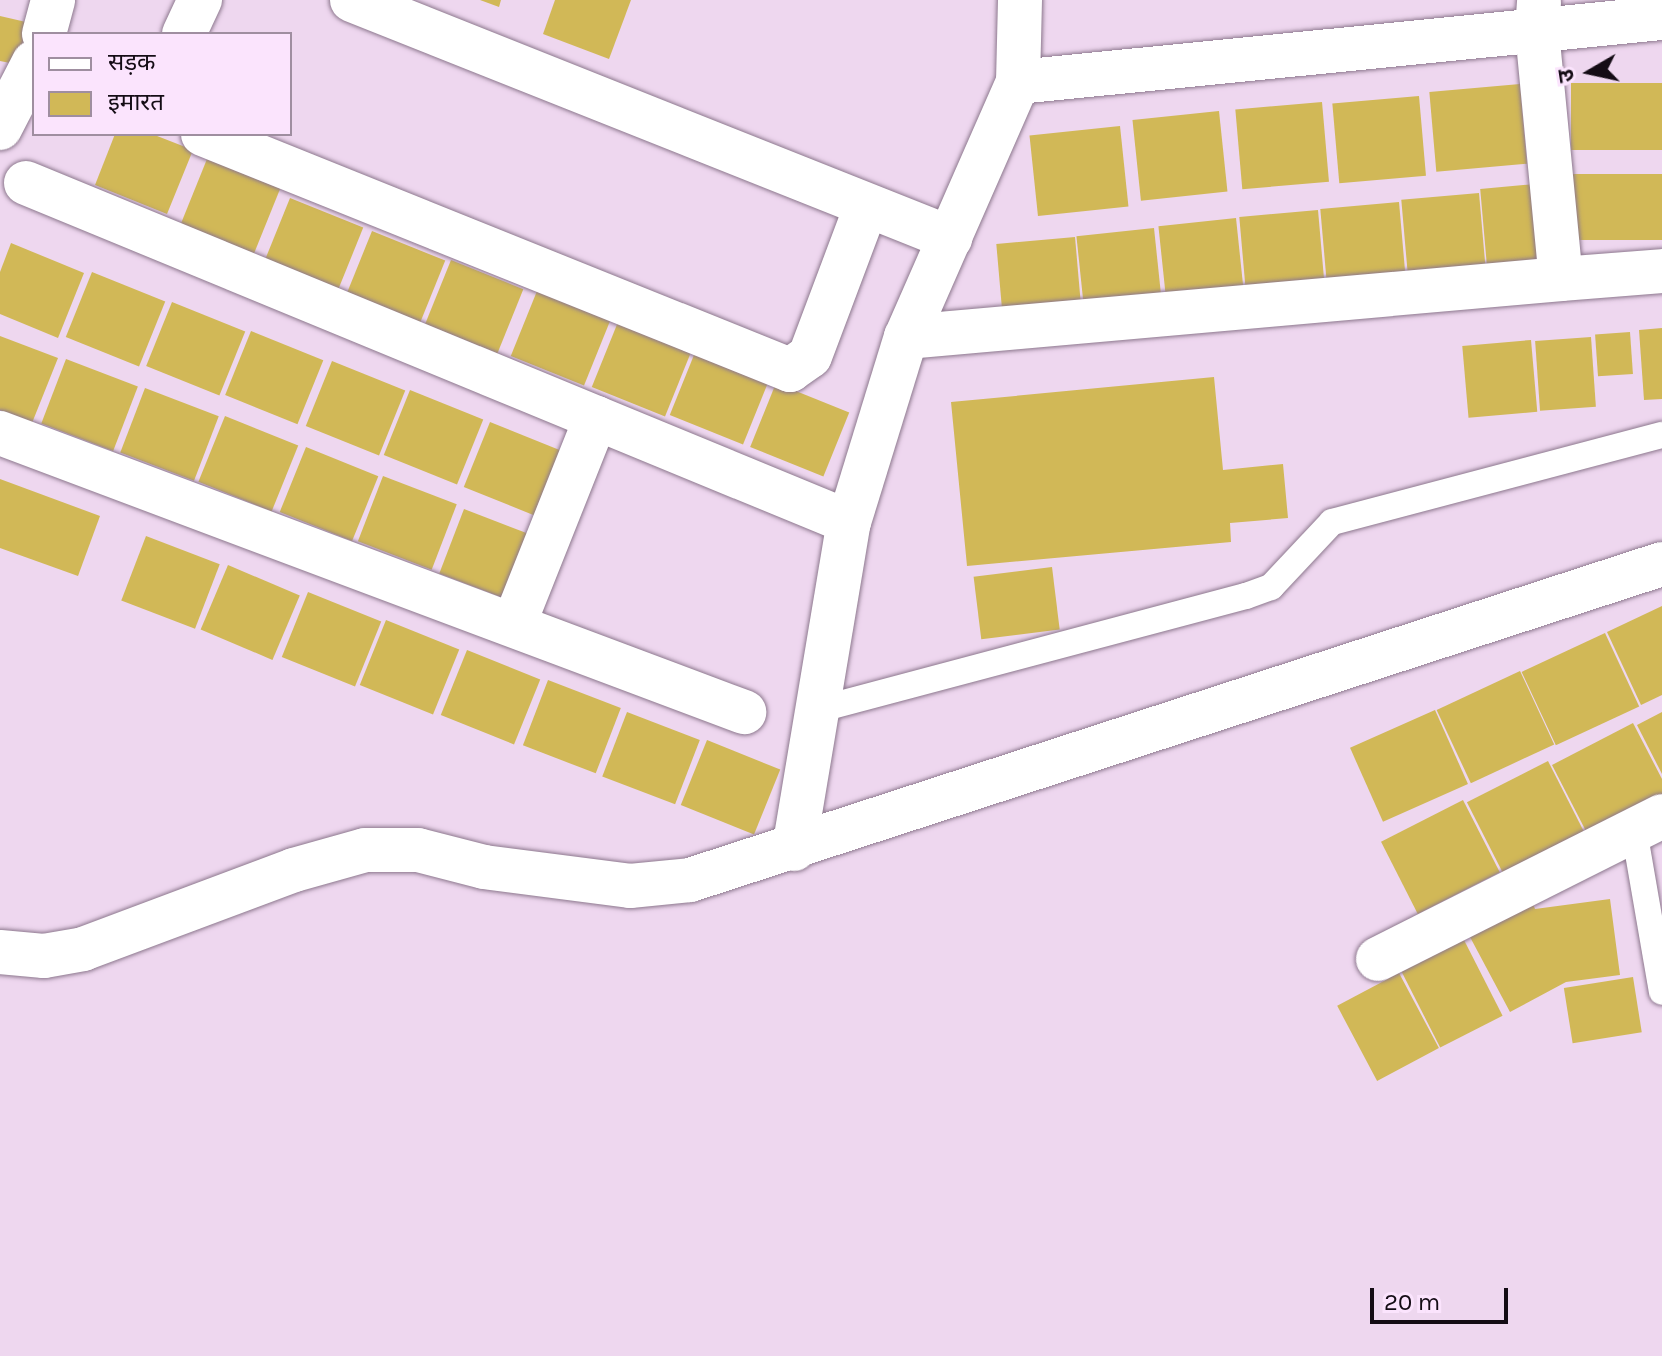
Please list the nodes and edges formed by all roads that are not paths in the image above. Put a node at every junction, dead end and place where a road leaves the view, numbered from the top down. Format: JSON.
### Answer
{"nodes":[{"id":1,"x":53,"y":0,"type":"edge"},
{"id":2,"x":200,"y":0,"type":"edge"},
{"id":3,"x":352,"y":0,"type":"edge"},
{"id":4,"x":1020,"y":0,"type":"edge"},
{"id":5,"x":1538,"y":16,"type":"edge"},
{"id":6,"x":1662,"y":18,"type":"edge"},
{"id":7,"x":45,"y":32,"type":"edge"},
{"id":8,"x":185,"y":32,"type":"edge"},
{"id":9,"x":32,"y":66,"type":"edge"},
{"id":10,"x":1018,"y":82,"type":"junction"},
{"id":11,"x":0,"y":128,"type":"edge"},
{"id":12,"x":208,"y":136,"type":"edge"},
{"id":13,"x":26,"y":183,"type":"dead end"},
{"id":14,"x":866,"y":207,"type":"junction"},
{"id":15,"x":950,"y":238,"type":"junction"},
{"id":16,"x":1662,"y":271,"type":"edge"},
{"id":17,"x":1561,"y":279,"type":"junction"},
{"id":18,"x":906,"y":337,"type":"junction"},
{"id":19,"x":596,"y":418,"type":"junction"},
{"id":20,"x":0,"y":433,"type":"edge"},
{"id":21,"x":1662,"y":435,"type":"edge"},
{"id":22,"x":849,"y":522,"type":"junction"},
{"id":23,"x":1662,"y":564,"type":"edge"},
{"id":24,"x":514,"y":624,"type":"junction"},
{"id":25,"x":817,"y":710,"type":"junction"},
{"id":26,"x":744,"y":712,"type":"dead end"},
{"id":27,"x":1648,"y":823,"type":"edge"},
{"id":28,"x":794,"y":849,"type":"junction"},
{"id":29,"x":0,"y":952,"type":"edge"},
{"id":30,"x":1378,"y":959,"type":"dead end"},
{"id":31,"x":1662,"y":992,"type":"edge"}],
"edges":[{"from":1,"to":7,"type":"street"},
{"from":2,"to":8,"type":"street"},
{"from":3,"to":14,"type":"street"},
{"from":4,"to":10,"type":"street"},
{"from":5,"to":6,"type":"street"},
{"from":5,"to":10,"type":"street"},
{"from":5,"to":17,"type":"street"},
{"from":9,"to":11,"type":"street"},
{"from":10,"to":15,"type":"street"},
{"from":12,"to":14,"type":"street"},
{"from":13,"to":19,"type":"street"},
{"from":14,"to":15,"type":"street"},
{"from":15,"to":18,"type":"street"},
{"from":16,"to":17,"type":"street"},
{"from":17,"to":18,"type":"street"},
{"from":18,"to":22,"type":"street"},
{"from":19,"to":22,"type":"street"},
{"from":19,"to":24,"type":"street"},
{"from":20,"to":24,"type":"street"},
{"from":21,"to":25,"type":"lane"},
{"from":22,"to":25,"type":"street"},
{"from":23,"to":28,"type":"street"},
{"from":24,"to":26,"type":"street"},
{"from":25,"to":28,"type":"street"},
{"from":27,"to":30,"type":"street"},
{"from":27,"to":31,"type":"lane"},
{"from":28,"to":29,"type":"street"}]}
